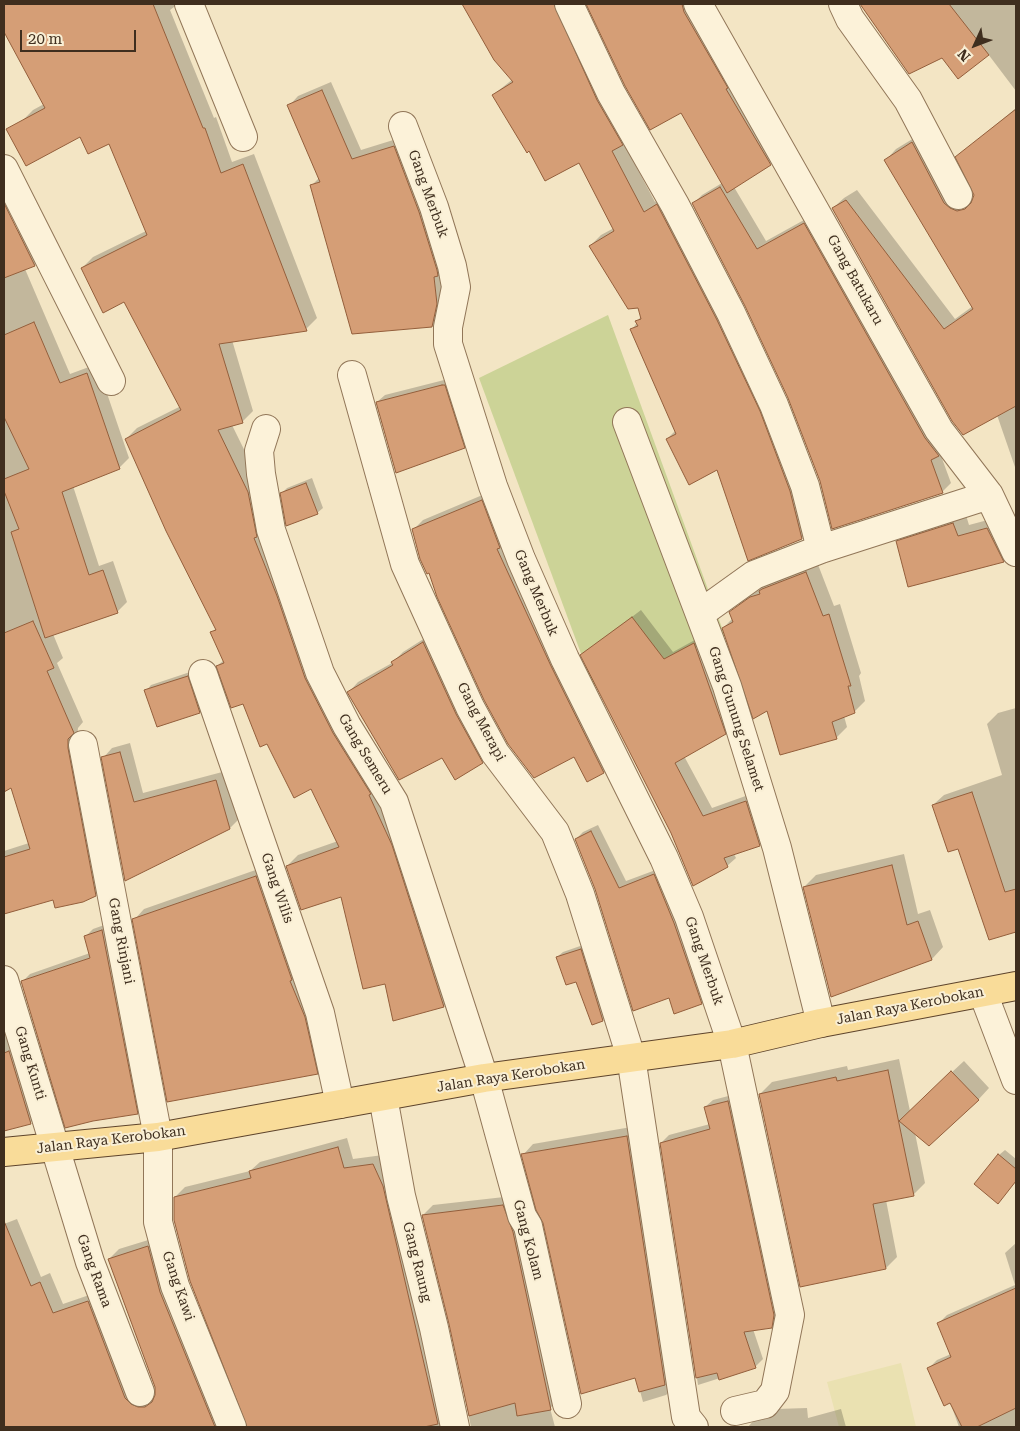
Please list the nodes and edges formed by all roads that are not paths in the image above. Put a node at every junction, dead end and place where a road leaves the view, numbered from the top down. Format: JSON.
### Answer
{"nodes":[{"id":1,"x":190,"y":4,"type":"edge"},
{"id":2,"x":569,"y":4,"type":"edge"},
{"id":3,"x":698,"y":4,"type":"edge"},
{"id":4,"x":843,"y":4,"type":"edge"},
{"id":5,"x":403,"y":126,"type":"dead end"},
{"id":6,"x":243,"y":137,"type":"dead end"},
{"id":7,"x":4,"y":170,"type":"edge"},
{"id":8,"x":958,"y":195,"type":"dead end"},
{"id":9,"x":352,"y":375,"type":"dead end"},
{"id":10,"x":112,"y":381,"type":"dead end"},
{"id":11,"x":627,"y":422,"type":"dead end"},
{"id":12,"x":266,"y":429,"type":"dead end"},
{"id":13,"x":989,"y":496,"type":"junction"},
{"id":14,"x":821,"y":549,"type":"junction"},
{"id":15,"x":1016,"y":552,"type":"edge"},
{"id":16,"x":701,"y":613,"type":"junction"},
{"id":17,"x":203,"y":674,"type":"dead end"},
{"id":18,"x":83,"y":746,"type":"dead end"},
{"id":19,"x":4,"y":980,"type":"edge"},
{"id":20,"x":1016,"y":986,"type":"edge"},
{"id":21,"x":983,"y":993,"type":"junction"},
{"id":22,"x":821,"y":1023,"type":"junction"},
{"id":23,"x":732,"y":1044,"type":"junction"},
{"id":24,"x":631,"y":1057,"type":"junction"},
{"id":25,"x":484,"y":1078,"type":"junction"},
{"id":26,"x":1016,"y":1080,"type":"edge"},
{"id":27,"x":383,"y":1097,"type":"junction"},
{"id":28,"x":340,"y":1104,"type":"junction"},
{"id":29,"x":158,"y":1137,"type":"junction"},
{"id":30,"x":56,"y":1147,"type":"junction"},
{"id":31,"x":4,"y":1152,"type":"edge"},
{"id":32,"x":140,"y":1392,"type":"dead end"},
{"id":33,"x":566,"y":1404,"type":"dead end"},
{"id":34,"x":736,"y":1411,"type":"dead end"},
{"id":35,"x":690,"y":1422,"type":"edge"},
{"id":36,"x":454,"y":1425,"type":"edge"},
{"id":37,"x":232,"y":1427,"type":"edge"}],
"edges":[{"from":1,"to":6,"type":"street"},
{"from":2,"to":14,"type":"street"},
{"from":3,"to":13,"type":"street","name":"Gang Batukaru"},
{"from":4,"to":8,"type":"street"},
{"from":5,"to":23,"type":"street","name":"Gang Merbuk"},
{"from":7,"to":10,"type":"street"},
{"from":9,"to":24,"type":"street","name":"Gang Merapi"},
{"from":11,"to":16,"type":"street","name":"Gang Gunung Selamet"},
{"from":12,"to":25,"type":"street","name":"Gang Semeru"},
{"from":13,"to":14,"type":"street"},
{"from":13,"to":15,"type":"street","name":"Gang Batukaru"},
{"from":14,"to":16,"type":"street"},
{"from":16,"to":22,"type":"street","name":"Gang Gunung Selamet"},
{"from":17,"to":28,"type":"street","name":"Gang Wilis"},
{"from":18,"to":29,"type":"street","name":"Gang Rinjani"},
{"from":19,"to":30,"type":"street","name":"Gang Kunti"},
{"from":20,"to":21,"type":"main road","name":"Jalan Raya Kerobokan"},
{"from":21,"to":22,"type":"main road","name":"Jalan Raya Kerobokan"},
{"from":21,"to":26,"type":"street"},
{"from":22,"to":23,"type":"main road","name":"Jalan Raya Kerobokan"},
{"from":23,"to":24,"type":"main road","name":"Jalan Raya Kerobokan"},
{"from":23,"to":34,"type":"street","name":"Gang Merbuk"},
{"from":24,"to":25,"type":"main road","name":"Jalan Raya Kerobokan"},
{"from":24,"to":35,"type":"street","name":"Gang Merapi"},
{"from":25,"to":27,"type":"main road","name":"Jalan Raya Kerobokan"},
{"from":25,"to":33,"type":"street","name":"Gang Kolam"},
{"from":27,"to":28,"type":"main road","name":"Jalan Raya Kerobokan"},
{"from":27,"to":36,"type":"street","name":"Gang Raung"},
{"from":28,"to":29,"type":"main road","name":"Jalan Raya Kerobokan"},
{"from":29,"to":30,"type":"main road","name":"Jalan Raya Kerobokan"},
{"from":29,"to":37,"type":"street","name":"Gang Kawi"},
{"from":30,"to":31,"type":"main road","name":"Jalan Raya Kerobokan"},
{"from":30,"to":32,"type":"street","name":"Gang Rama"}]}
